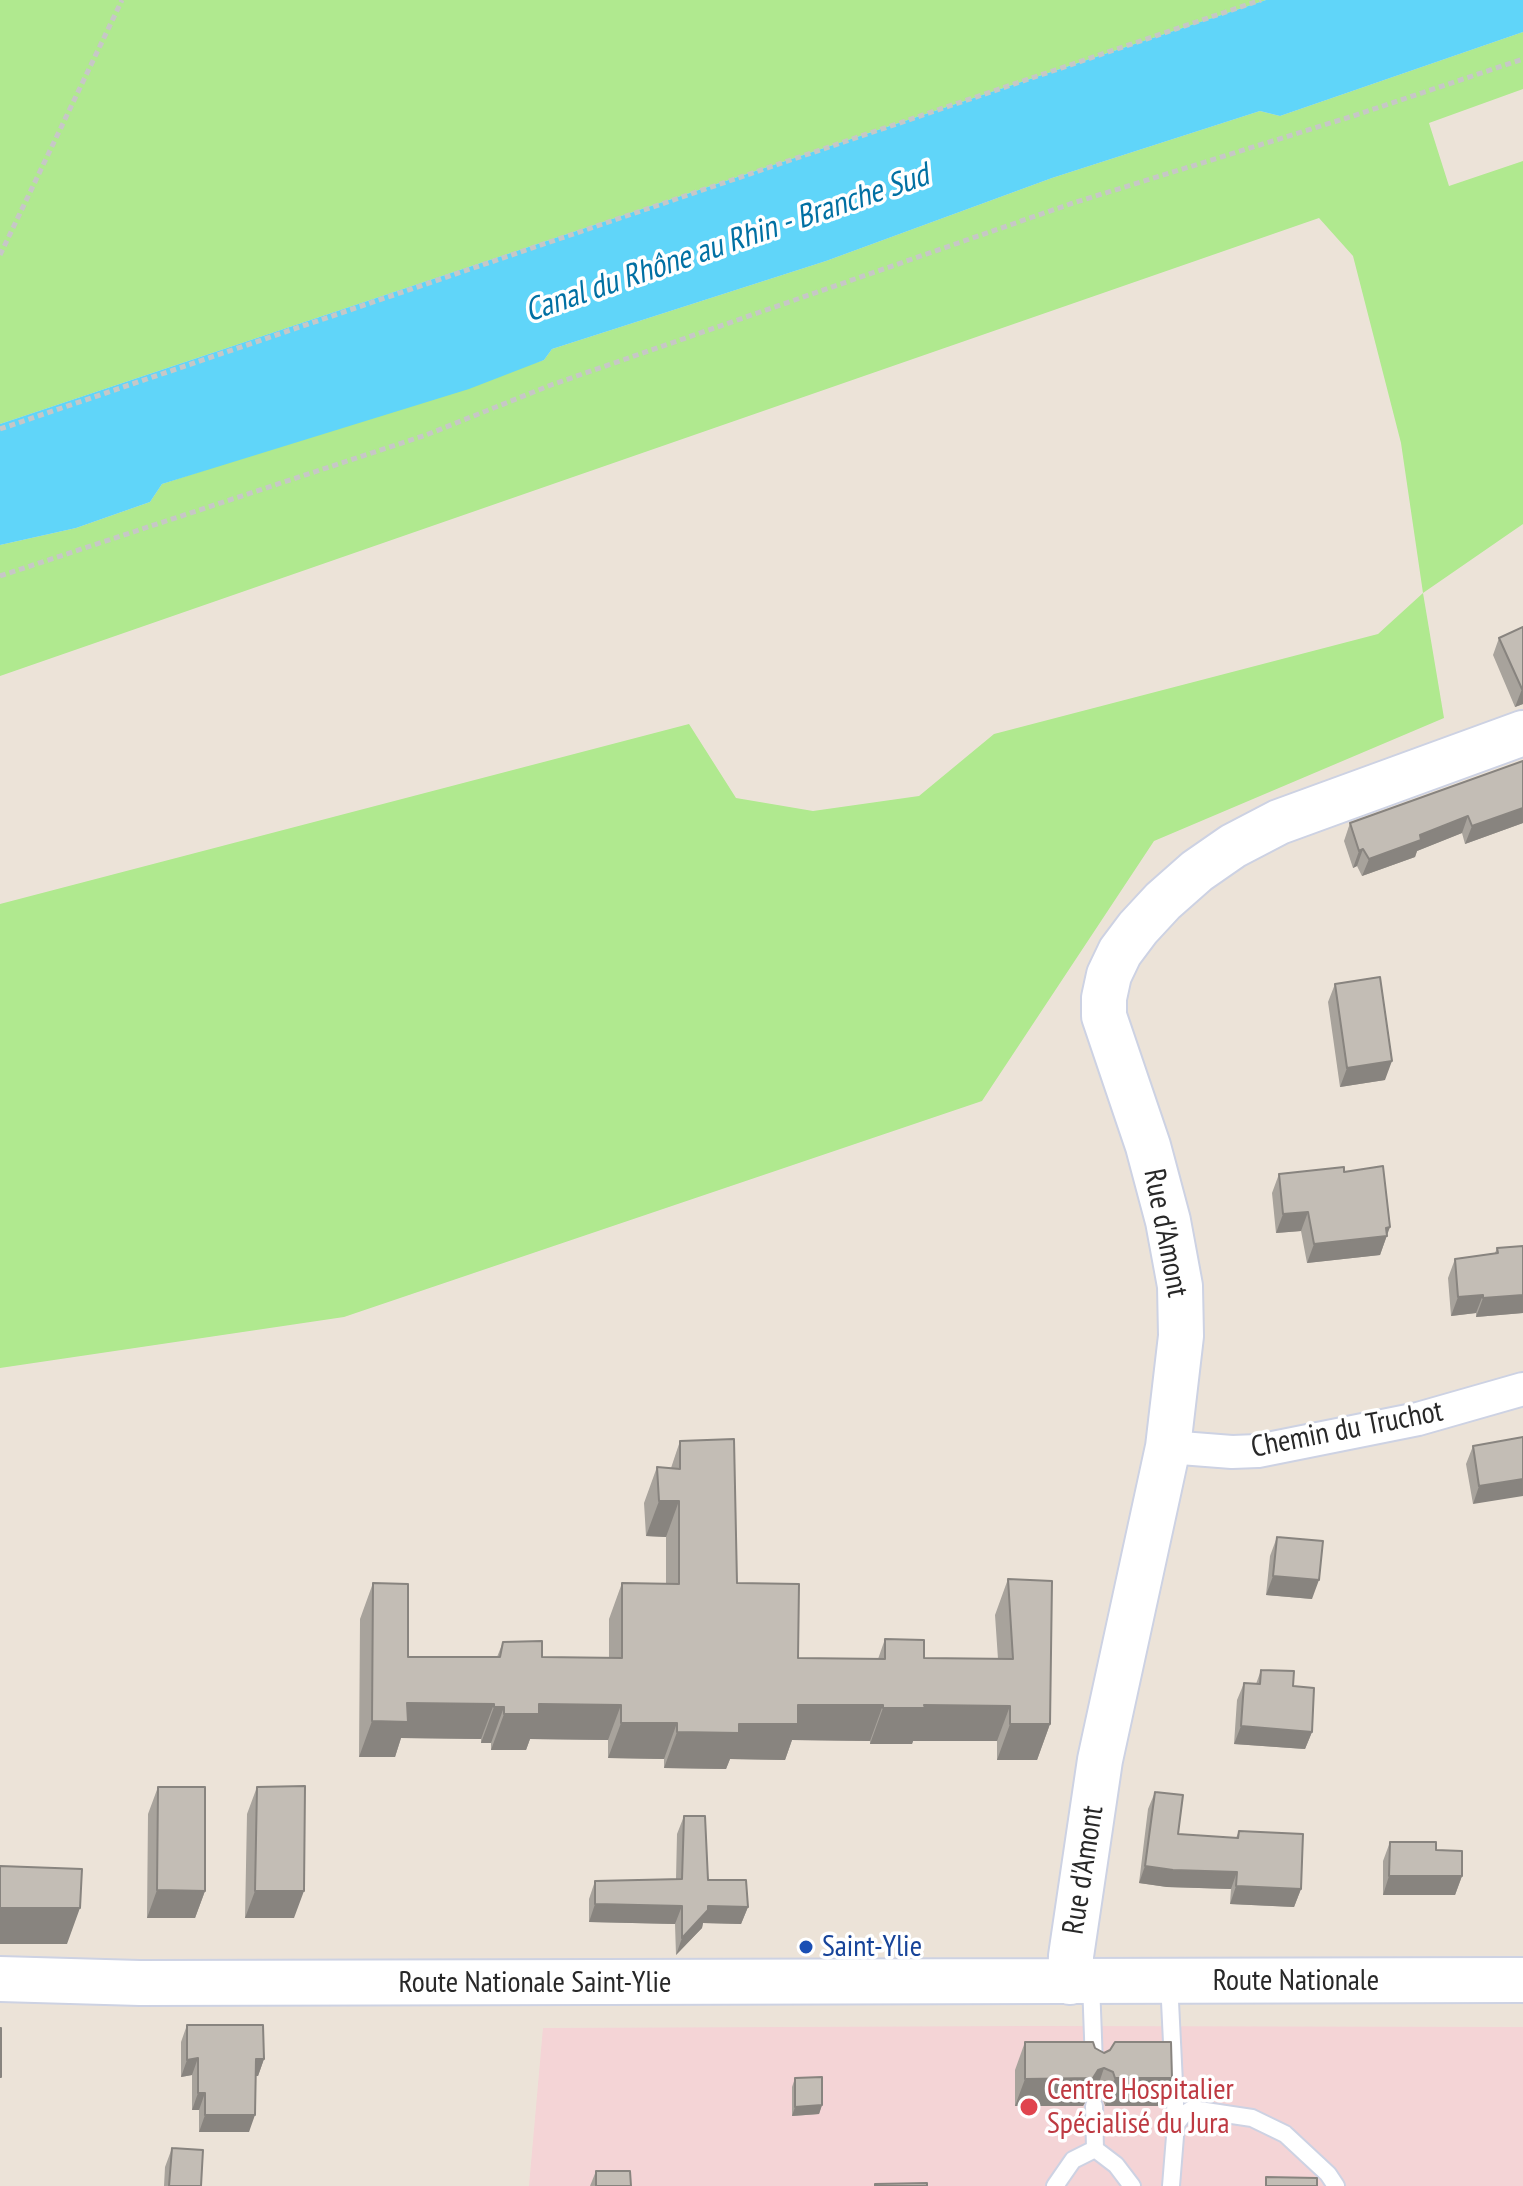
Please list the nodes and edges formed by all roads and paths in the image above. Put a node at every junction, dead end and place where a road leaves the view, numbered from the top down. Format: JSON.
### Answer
{"nodes":[{"id":1,"x":122,"y":0,"type":"edge"},
{"id":2,"x":1261,"y":0,"type":"edge"},
{"id":3,"x":1523,"y":59,"type":"edge"},
{"id":4,"x":0,"y":255,"type":"edge"},
{"id":5,"x":0,"y":429,"type":"edge"},
{"id":6,"x":0,"y":576,"type":"edge"},
{"id":7,"x":1523,"y":733,"type":"edge"},
{"id":8,"x":1523,"y":1389,"type":"edge"},
{"id":9,"x":1168,"y":1447,"type":"junction"},
{"id":10,"x":0,"y":1979,"type":"edge"},
{"id":11,"x":1523,"y":1980,"type":"edge"},
{"id":12,"x":1169,"y":1981,"type":"junction"},
{"id":13,"x":1080,"y":1982,"type":"junction"},
{"id":14,"x":1094,"y":2069,"type":"edge"},
{"id":15,"x":1094,"y":2106,"type":"dead end"},
{"id":16,"x":1176,"y":2124,"type":"junction"},
{"id":17,"x":1095,"y":2149,"type":"junction"},
{"id":18,"x":1055,"y":2186,"type":"edge"},
{"id":19,"x":1132,"y":2186,"type":"edge"},
{"id":20,"x":1171,"y":2186,"type":"edge"},
{"id":21,"x":1336,"y":2186,"type":"edge"}],
"edges":[{"from":1,"to":4,"type":"path"},
{"from":2,"to":5,"type":"path"},
{"from":3,"to":6,"type":"path"},
{"from":7,"to":9,"type":"street","name":"Rue d'Amont"},
{"from":8,"to":9,"type":"street","name":"Chemin du Truchot"},
{"from":9,"to":13,"type":"street","name":"Rue d'Amont"},
{"from":10,"to":13,"type":"street","name":"Route Nationale Saint-Ylie"},
{"from":11,"to":12,"type":"street","name":"Route Nationale"},
{"from":12,"to":13,"type":"street","name":"Route Nationale"},
{"from":12,"to":16,"type":"lane"},
{"from":13,"to":14,"type":"lane"},
{"from":15,"to":17,"type":"lane"},
{"from":16,"to":20,"type":"lane"},
{"from":16,"to":21,"type":"lane"},
{"from":17,"to":18,"type":"lane"},
{"from":17,"to":19,"type":"lane"}]}
